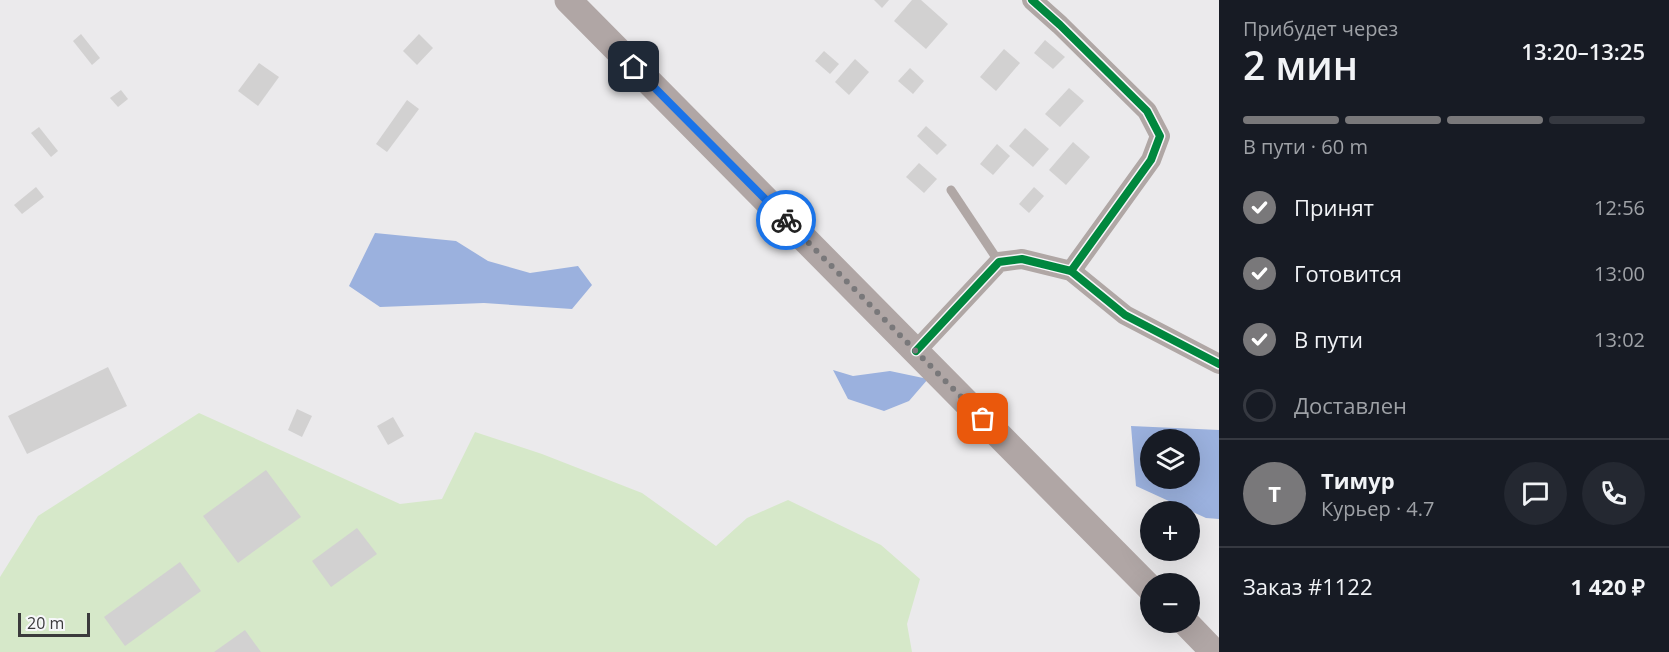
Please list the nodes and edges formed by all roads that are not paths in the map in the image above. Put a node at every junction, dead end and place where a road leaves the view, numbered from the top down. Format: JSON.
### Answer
{"nodes":[{"id":1,"x":568,"y":0,"type":"edge"},
{"id":2,"x":1032,"y":0,"type":"edge"},
{"id":3,"x":951,"y":190,"type":"dead end"},
{"id":4,"x":999,"y":261,"type":"junction"},
{"id":5,"x":1071,"y":271,"type":"junction"},
{"id":6,"x":916,"y":351,"type":"junction"},
{"id":7,"x":1219,"y":364,"type":"edge"},
{"id":8,"x":1140,"y":578,"type":"edge"},
{"id":9,"x":1196,"y":633,"type":"edge"},
{"id":10,"x":1214,"y":652,"type":"edge"}],
"edges":[{"from":1,"to":6,"type":"main road"},
{"from":2,"to":5,"type":"street"},
{"from":3,"to":4,"type":"lane"},
{"from":4,"to":5,"type":"street"},
{"from":4,"to":6,"type":"street"},
{"from":5,"to":7,"type":"street"},
{"from":6,"to":8,"type":"main road"},
{"from":9,"to":10,"type":"main road"}]}
